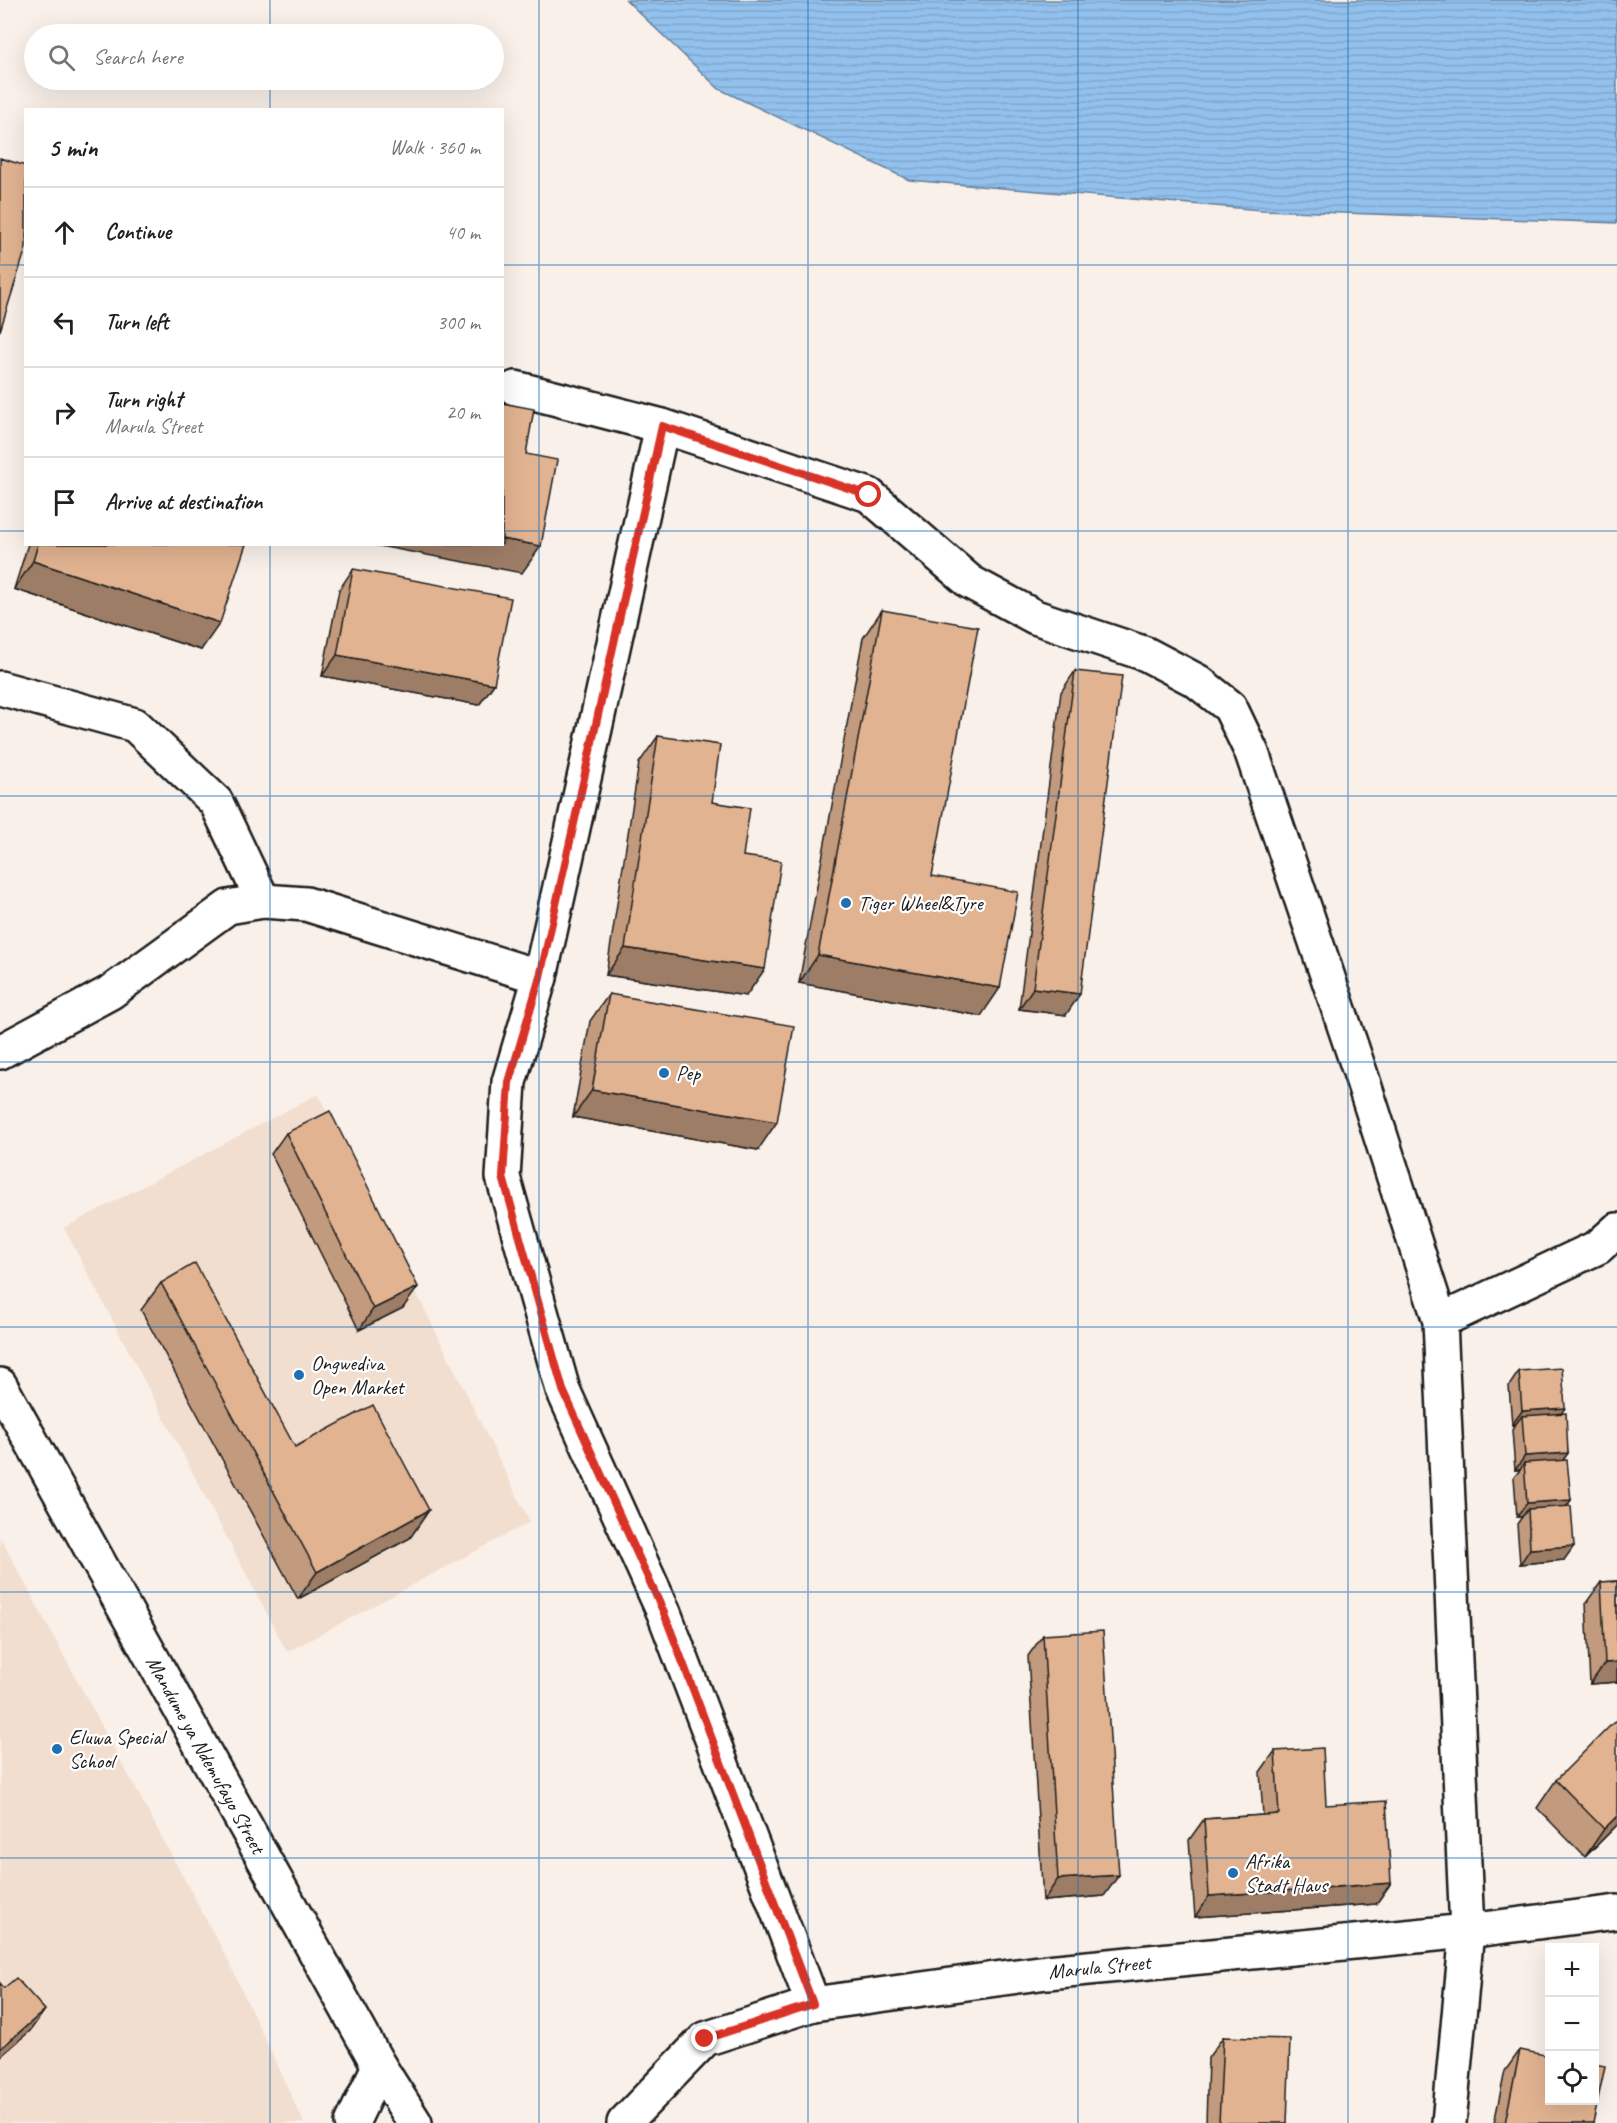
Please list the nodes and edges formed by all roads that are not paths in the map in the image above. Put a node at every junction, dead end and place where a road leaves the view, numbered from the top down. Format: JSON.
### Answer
{"nodes":[{"id":1,"x":516,"y":388,"type":"dead end"},
{"id":2,"x":662,"y":426,"type":"junction"},
{"id":3,"x":0,"y":688,"type":"edge"},
{"id":4,"x":263,"y":901,"type":"junction"},
{"id":5,"x":540,"y":977,"type":"junction"},
{"id":6,"x":0,"y":1052,"type":"edge"},
{"id":7,"x":1617,"y":1230,"type":"edge"},
{"id":8,"x":1440,"y":1321,"type":"junction"},
{"id":9,"x":0,"y":1385,"type":"edge"},
{"id":10,"x":1617,"y":1912,"type":"edge"},
{"id":11,"x":1467,"y":1931,"type":"junction"},
{"id":12,"x":813,"y":2004,"type":"junction"},
{"id":13,"x":379,"y":2066,"type":"junction"},
{"id":14,"x":352,"y":2123,"type":"edge"},
{"id":15,"x":415,"y":2123,"type":"edge"},
{"id":16,"x":624,"y":2123,"type":"edge"},
{"id":17,"x":1449,"y":2123,"type":"edge"}],
"edges":[{"from":1,"to":2,"type":"street"},
{"from":2,"to":5,"type":"street"},
{"from":2,"to":8,"type":"street"},
{"from":3,"to":4,"type":"street"},
{"from":4,"to":5,"type":"street"},
{"from":4,"to":6,"type":"street"},
{"from":5,"to":12,"type":"street"},
{"from":7,"to":8,"type":"street"},
{"from":8,"to":11,"type":"street"},
{"from":9,"to":13,"type":"street","name":"Mandume ya Ndemufayo Street"},
{"from":10,"to":11,"type":"street","name":"Marula Street"},
{"from":11,"to":12,"type":"street","name":"Marula Street"},
{"from":11,"to":17,"type":"street"},
{"from":12,"to":16,"type":"street","name":"Marula Street"},
{"from":13,"to":14,"type":"street"},
{"from":13,"to":15,"type":"street","name":"Mandume ya Ndemufayo Street"}]}
